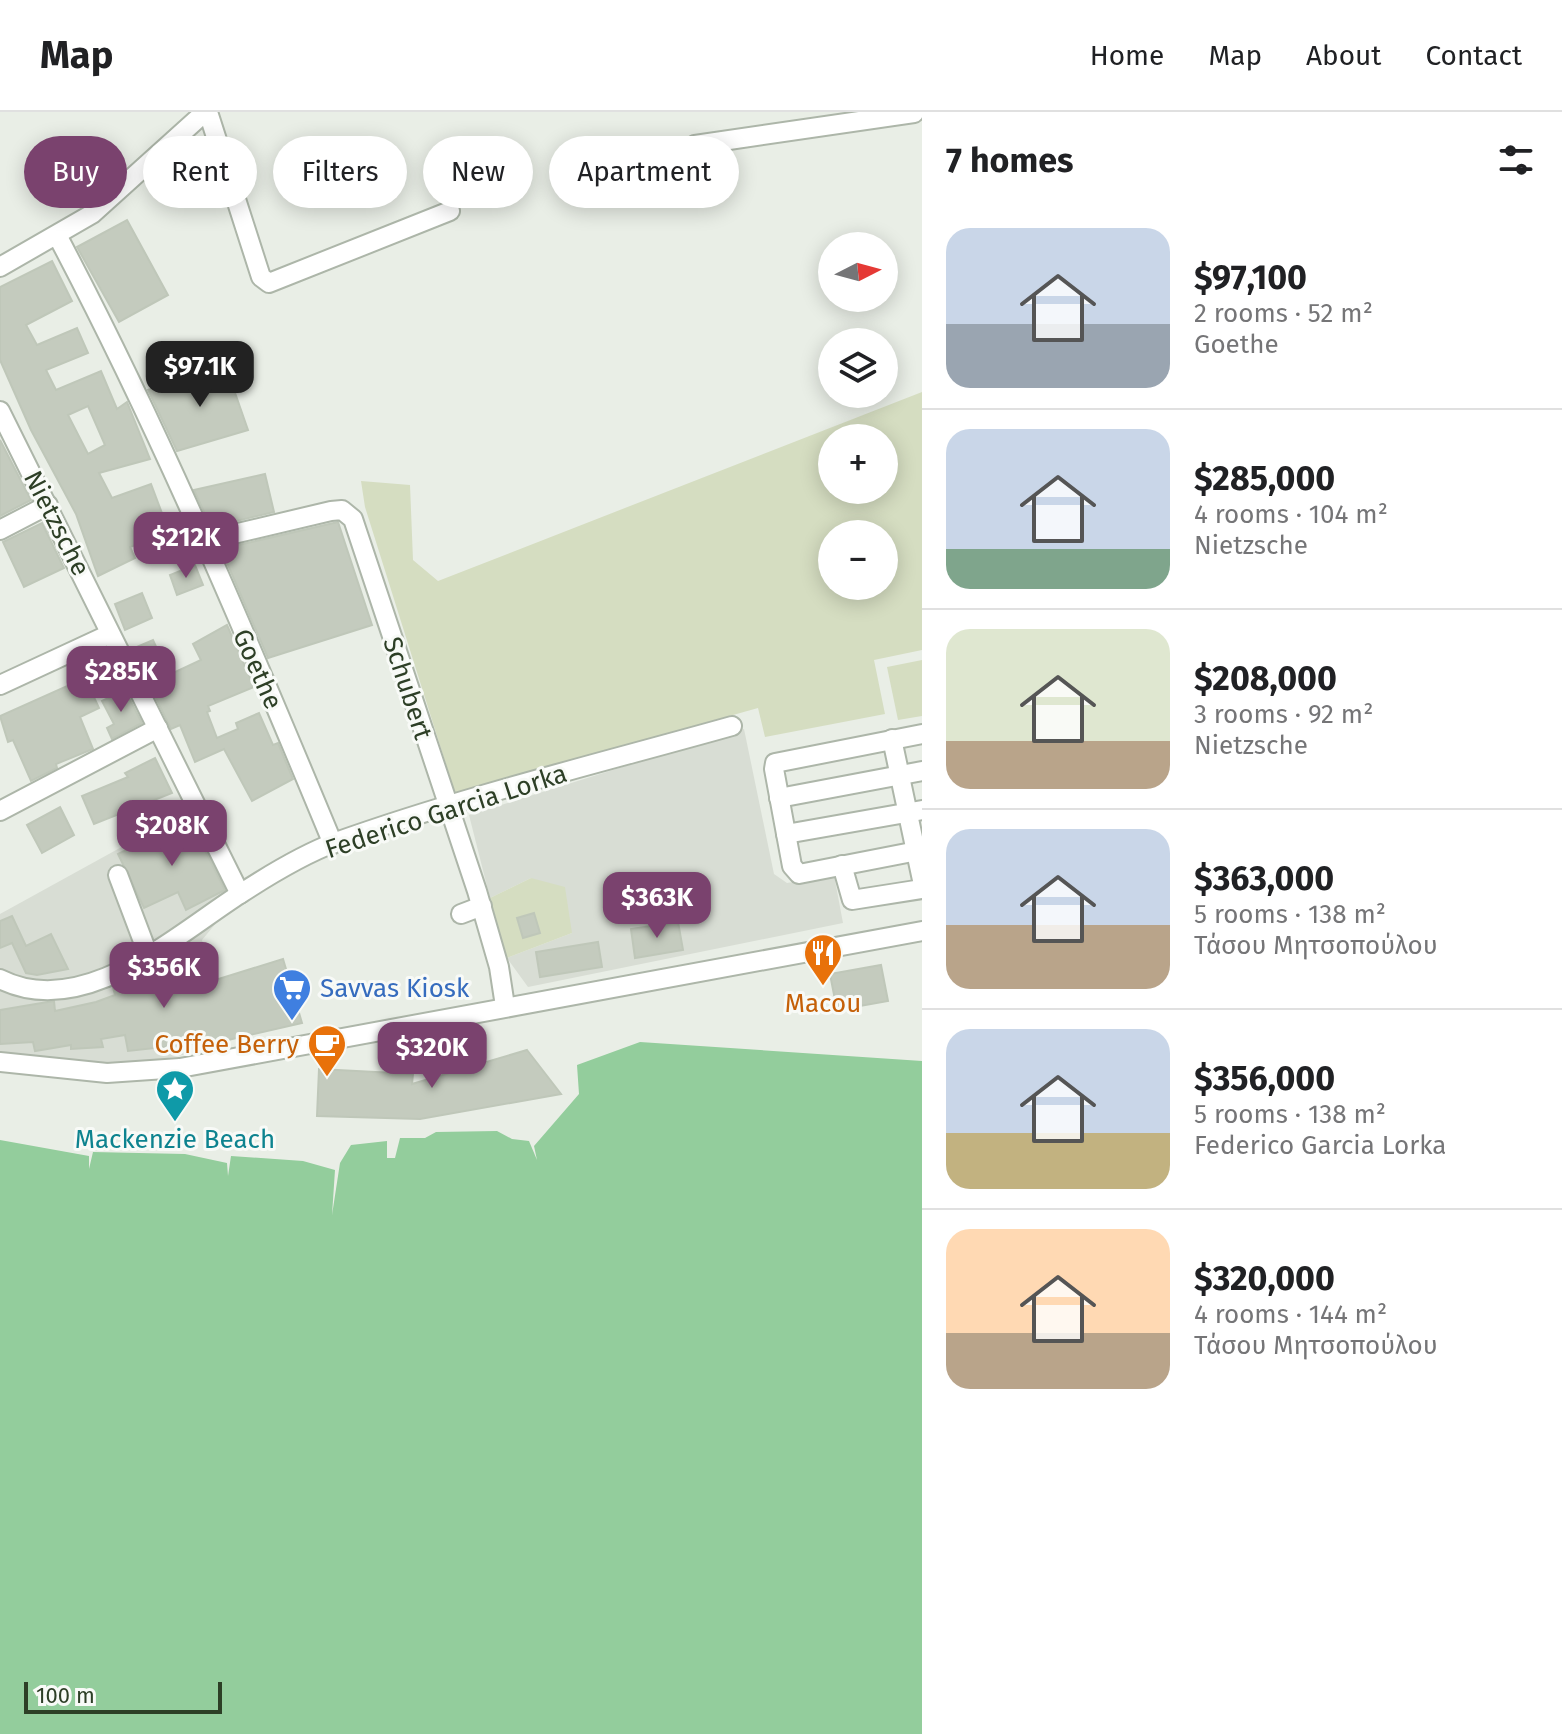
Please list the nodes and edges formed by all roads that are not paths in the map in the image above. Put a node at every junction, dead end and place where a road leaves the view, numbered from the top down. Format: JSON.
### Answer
{"nodes":[{"id":1,"x":206,"y":112,"type":"edge"},
{"id":2,"x":914,"y":113,"type":"edge"},
{"id":3,"x":739,"y":139,"type":"edge"},
{"id":4,"x":450,"y":211,"type":"dead end"},
{"id":5,"x":58,"y":237,"type":"junction"},
{"id":6,"x":0,"y":267,"type":"edge"},
{"id":7,"x":0,"y":411,"type":"edge"},
{"id":8,"x":48,"y":505,"type":"junction"},
{"id":9,"x":0,"y":530,"type":"edge"},
{"id":10,"x":204,"y":541,"type":"junction"},
{"id":11,"x":110,"y":634,"type":"junction"},
{"id":12,"x":0,"y":685,"type":"edge"},
{"id":13,"x":732,"y":726,"type":"dead end"},
{"id":14,"x":158,"y":728,"type":"junction"},
{"id":15,"x":922,"y":734,"type":"edge"},
{"id":16,"x":892,"y":739,"type":"junction"},
{"id":17,"x":922,"y":771,"type":"edge"},
{"id":18,"x":900,"y":775,"type":"junction"},
{"id":19,"x":779,"y":798,"type":"junction"},
{"id":20,"x":448,"y":806,"type":"junction"},
{"id":21,"x":0,"y":811,"type":"edge"},
{"id":22,"x":915,"y":811,"type":"edge"},
{"id":23,"x":786,"y":834,"type":"junction"},
{"id":24,"x":333,"y":844,"type":"junction"},
{"id":25,"x":919,"y":850,"type":"edge"},
{"id":26,"x":842,"y":865,"type":"junction"},
{"id":27,"x":118,"y":875,"type":"dead end"},
{"id":28,"x":922,"y":880,"type":"edge"},
{"id":29,"x":922,"y":889,"type":"edge"},
{"id":30,"x":240,"y":894,"type":"junction"},
{"id":31,"x":482,"y":906,"type":"junction"},
{"id":32,"x":461,"y":914,"type":"dead end"},
{"id":33,"x":922,"y":931,"type":"edge"},
{"id":34,"x":149,"y":957,"type":"junction"},
{"id":35,"x":0,"y":979,"type":"edge"},
{"id":36,"x":505,"y":1006,"type":"junction"},
{"id":37,"x":0,"y":1062,"type":"edge"}],
"edges":[{"from":1,"to":4,"type":"street"},
{"from":1,"to":5,"type":"street"},
{"from":2,"to":3,"type":"street"},
{"from":5,"to":6,"type":"street"},
{"from":5,"to":10,"type":"street","name":"Goethe"},
{"from":7,"to":8,"type":"street","name":"Nietzsche"},
{"from":8,"to":9,"type":"street"},
{"from":8,"to":11,"type":"street","name":"Nietzsche"},
{"from":10,"to":20,"type":"street","name":"Schubert"},
{"from":10,"to":24,"type":"street","name":"Goethe"},
{"from":11,"to":12,"type":"street"},
{"from":11,"to":14,"type":"street","name":"Nietzsche"},
{"from":13,"to":20,"type":"street","name":"Federico Garcia Lorka"},
{"from":14,"to":21,"type":"street"},
{"from":14,"to":30,"type":"street","name":"Nietzsche"},
{"from":15,"to":16,"type":"street"},
{"from":16,"to":18,"type":"street"},
{"from":16,"to":19,"type":"street"},
{"from":17,"to":18,"type":"street"},
{"from":18,"to":19,"type":"street"},
{"from":18,"to":22,"type":"street"},
{"from":19,"to":23,"type":"street"},
{"from":20,"to":24,"type":"street","name":"Federico Garcia Lorka"},
{"from":20,"to":31,"type":"street","name":"Schubert"},
{"from":22,"to":23,"type":"street"},
{"from":22,"to":25,"type":"street"},
{"from":23,"to":26,"type":"street"},
{"from":24,"to":30,"type":"street","name":"Federico Garcia Lorka"},
{"from":25,"to":26,"type":"street"},
{"from":25,"to":28,"type":"street"},
{"from":26,"to":29,"type":"street"},
{"from":27,"to":34,"type":"street"},
{"from":30,"to":34,"type":"street","name":"Federico Garcia Lorka"},
{"from":31,"to":32,"type":"street"},
{"from":31,"to":36,"type":"street","name":"Schubert"},
{"from":33,"to":36,"type":"street"},
{"from":34,"to":35,"type":"street","name":"Federico Garcia Lorka"},
{"from":36,"to":37,"type":"street"}]}
